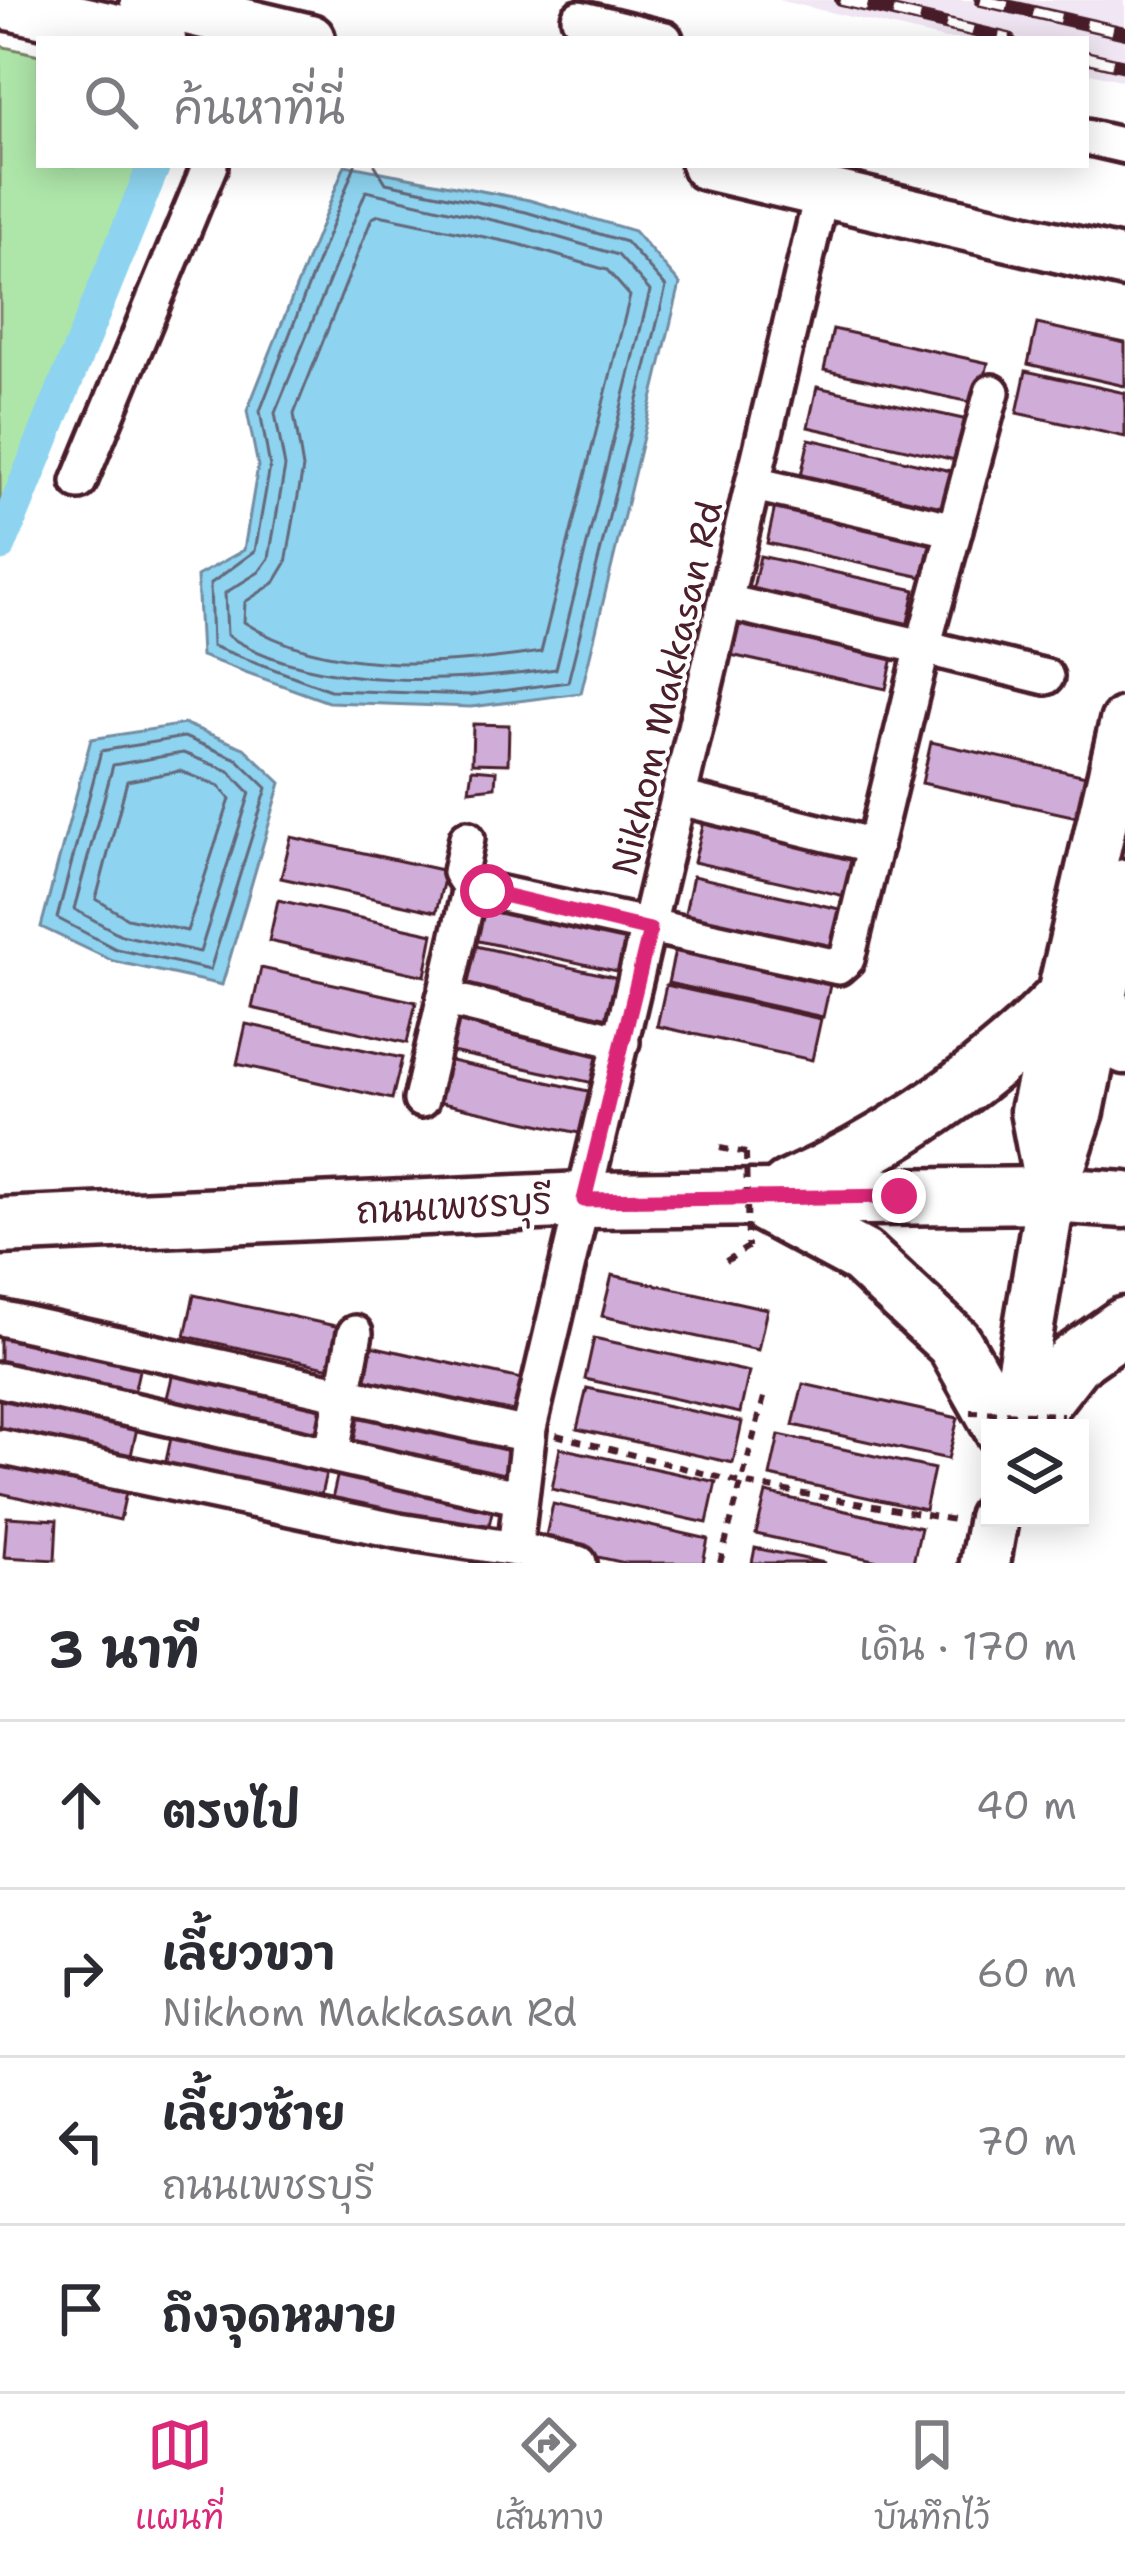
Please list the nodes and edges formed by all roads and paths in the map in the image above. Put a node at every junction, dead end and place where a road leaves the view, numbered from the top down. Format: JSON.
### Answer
{"nodes":[{"id":1,"x":0,"y":3,"type":"edge"},
{"id":2,"x":579,"y":18,"type":"dead end"},
{"id":3,"x":156,"y":20,"type":"edge"},
{"id":4,"x":297,"y":36,"type":"edge"},
{"id":5,"x":653,"y":36,"type":"edge"},
{"id":6,"x":1089,"y":137,"type":"edge"},
{"id":7,"x":1125,"y":146,"type":"edge"},
{"id":8,"x":209,"y":168,"type":"edge"},
{"id":9,"x":734,"y":168,"type":"edge"},
{"id":10,"x":826,"y":178,"type":"edge"},
{"id":11,"x":1125,"y":232,"type":"edge"},
{"id":12,"x":1125,"y":263,"type":"edge"},
{"id":13,"x":992,"y":392,"type":"dead end"},
{"id":14,"x":79,"y":482,"type":"dead end"},
{"id":15,"x":754,"y":484,"type":"junction"},
{"id":16,"x":955,"y":530,"type":"junction"},
{"id":17,"x":726,"y":602,"type":"junction"},
{"id":18,"x":923,"y":647,"type":"junction"},
{"id":19,"x":1046,"y":677,"type":"dead end"},
{"id":20,"x":1125,"y":722,"type":"edge"},
{"id":21,"x":680,"y":798,"type":"junction"},
{"id":22,"x":467,"y":838,"type":"dead end"},
{"id":23,"x":875,"y":846,"type":"junction"},
{"id":24,"x":1125,"y":884,"type":"edge"},
{"id":25,"x":470,"y":886,"type":"junction"},
{"id":26,"x":650,"y":930,"type":"junction"},
{"id":27,"x":444,"y":998,"type":"junction"},
{"id":28,"x":1094,"y":1017,"type":"edge"},
{"id":29,"x":622,"y":1042,"type":"junction"},
{"id":30,"x":421,"y":1100,"type":"dead end"},
{"id":31,"x":720,"y":1148,"type":"dead end"},
{"id":32,"x":1051,"y":1195,"type":"junction"},
{"id":33,"x":753,"y":1199,"type":"junction"},
{"id":34,"x":584,"y":1200,"type":"junction"},
{"id":35,"x":1125,"y":1200,"type":"edge"},
{"id":36,"x":0,"y":1226,"type":"edge"},
{"id":37,"x":726,"y":1261,"type":"dead end"},
{"id":38,"x":0,"y":1318,"type":"edge"},
{"id":39,"x":1125,"y":1325,"type":"edge"},
{"id":40,"x":355,"y":1333,"type":"dead end"},
{"id":41,"x":0,"y":1380,"type":"edge"},
{"id":42,"x":766,"y":1390,"type":"dead end"},
{"id":43,"x":344,"y":1394,"type":"junction"},
{"id":44,"x":993,"y":1419,"type":"edge"},
{"id":45,"x":996,"y":1419,"type":"edge"},
{"id":46,"x":1044,"y":1419,"type":"edge"},
{"id":47,"x":529,"y":1432,"type":"junction"},
{"id":48,"x":0,"y":1447,"type":"edge"},
{"id":49,"x":332,"y":1453,"type":"junction"},
{"id":50,"x":741,"y":1483,"type":"junction"},
{"id":51,"x":517,"y":1497,"type":"junction"},
{"id":52,"x":916,"y":1515,"type":"dead end"},
{"id":53,"x":991,"y":1527,"type":"edge"},
{"id":54,"x":397,"y":1547,"type":"edge"},
{"id":55,"x":515,"y":1549,"type":"junction"},
{"id":56,"x":579,"y":1563,"type":"edge"},
{"id":57,"x":720,"y":1563,"type":"edge"},
{"id":58,"x":985,"y":1563,"type":"edge"}],
"edges":[{"from":1,"to":3,"type":"street"},
{"from":2,"to":5,"type":"street"},
{"from":3,"to":4,"type":"street"},
{"from":6,"to":7,"type":"street"},
{"from":8,"to":14,"type":"street"},
{"from":9,"to":10,"type":"street"},
{"from":10,"to":11,"type":"street"},
{"from":10,"to":12,"type":"street"},
{"from":10,"to":15,"type":"street","name":"Nikhom Makkasan Rd"},
{"from":13,"to":16,"type":"street"},
{"from":15,"to":16,"type":"street"},
{"from":15,"to":17,"type":"street","name":"Nikhom Makkasan Rd"},
{"from":16,"to":18,"type":"street"},
{"from":17,"to":18,"type":"street"},
{"from":17,"to":21,"type":"street","name":"Nikhom Makkasan Rd"},
{"from":18,"to":19,"type":"street"},
{"from":18,"to":23,"type":"street"},
{"from":20,"to":28,"type":"street"},
{"from":21,"to":23,"type":"street"},
{"from":21,"to":26,"type":"street","name":"Nikhom Makkasan Rd"},
{"from":22,"to":25,"type":"street"},
{"from":23,"to":26,"type":"street"},
{"from":24,"to":28,"type":"street"},
{"from":25,"to":26,"type":"street"},
{"from":25,"to":27,"type":"street"},
{"from":26,"to":29,"type":"street","name":"Nikhom Makkasan Rd"},
{"from":27,"to":29,"type":"street"},
{"from":27,"to":30,"type":"street"},
{"from":28,"to":32,"type":"street"},
{"from":28,"to":33,"type":"main road"},
{"from":29,"to":34,"type":"street","name":"Nikhom Makkasan Rd"},
{"from":31,"to":33,"type":"path"},
{"from":32,"to":33,"type":"main road","name":"ถนนเพชรบุรี"},
{"from":32,"to":35,"type":"main road","name":"ถนนเพชรบุรี"},
{"from":32,"to":45,"type":"street"},
{"from":33,"to":33,"type":"path","bridge":true},
{"from":33,"to":34,"type":"main road","name":"ถนนเพชรบุรี"},
{"from":33,"to":37,"type":"path"},
{"from":33,"to":44,"type":"main road"},
{"from":34,"to":36,"type":"main road","name":"ถนนเพชรบุรี"},
{"from":34,"to":47,"type":"street","name":"Nikhom Makkasan Rd"},
{"from":38,"to":43,"type":"street"},
{"from":39,"to":46,"type":"main road"},
{"from":40,"to":43,"type":"street"},
{"from":41,"to":49,"type":"street"},
{"from":42,"to":50,"type":"path"},
{"from":43,"to":47,"type":"street"},
{"from":43,"to":49,"type":"street"},
{"from":47,"to":50,"type":"path"},
{"from":47,"to":51,"type":"street","name":"Nikhom Makkasan Rd"},
{"from":48,"to":54,"type":"street"},
{"from":49,"to":51,"type":"street"},
{"from":50,"to":52,"type":"path"},
{"from":50,"to":57,"type":"path"},
{"from":51,"to":55,"type":"street","name":"Nikhom Makkasan Rd"},
{"from":53,"to":58,"type":"street"},
{"from":54,"to":55,"type":"street"},
{"from":55,"to":56,"type":"street"}]}
